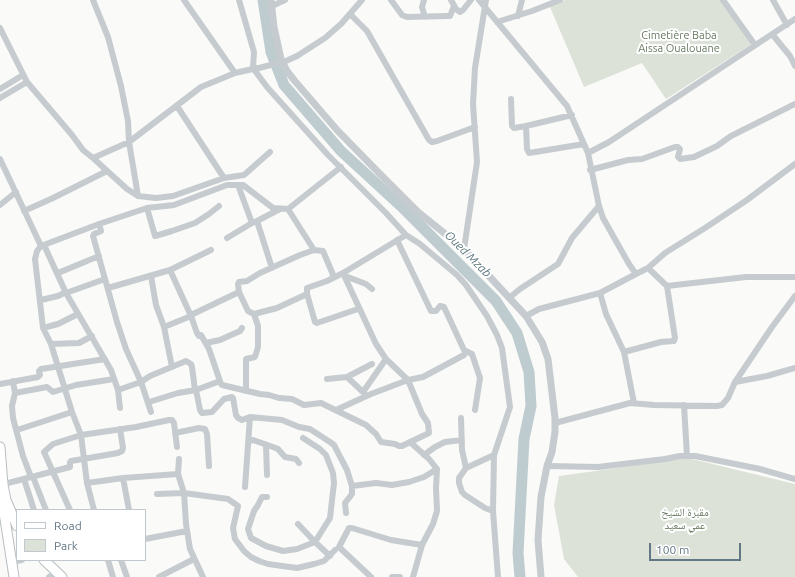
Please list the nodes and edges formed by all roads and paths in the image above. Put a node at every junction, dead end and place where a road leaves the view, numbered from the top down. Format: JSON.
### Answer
{"nodes":[{"id":1,"x":93,"y":0,"type":"edge"},
{"id":2,"x":184,"y":0,"type":"edge"},
{"id":3,"x":240,"y":0,"type":"edge"},
{"id":4,"x":285,"y":0,"type":"edge"},
{"id":5,"x":362,"y":0,"type":"edge"},
{"id":6,"x":391,"y":0,"type":"edge"},
{"id":7,"x":424,"y":0,"type":"edge"},
{"id":8,"x":471,"y":0,"type":"edge"},
{"id":9,"x":479,"y":0,"type":"edge"},
{"id":10,"x":522,"y":0,"type":"edge"},
{"id":11,"x":560,"y":0,"type":"edge"},
{"id":12,"x":723,"y":0,"type":"edge"},
{"id":13,"x":773,"y":0,"type":"edge"},
{"id":14,"x":271,"y":3,"type":"edge"},
{"id":15,"x":453,"y":3,"type":"edge"},
{"id":16,"x":485,"y":3,"type":"edge"},
{"id":17,"x":548,"y":3,"type":"edge"},
{"id":18,"x":350,"y":15,"type":"junction"},
{"id":19,"x":518,"y":16,"type":"junction"},
{"id":20,"x":425,"y":17,"type":"junction"},
{"id":21,"x":795,"y":19,"type":"edge"},
{"id":22,"x":496,"y":22,"type":"junction"},
{"id":23,"x":787,"y":24,"type":"junction"},
{"id":24,"x":0,"y":28,"type":"edge"},
{"id":25,"x":772,"y":34,"type":"junction"},
{"id":26,"x":2,"y":37,"type":"edge"},
{"id":27,"x":755,"y":45,"type":"junction"},
{"id":28,"x":795,"y":66,"type":"edge"},
{"id":29,"x":256,"y":68,"type":"junction"},
{"id":30,"x":235,"y":73,"type":"junction"},
{"id":31,"x":23,"y":75,"type":"junction"},
{"id":32,"x":27,"y":82,"type":"junction"},
{"id":33,"x":0,"y":89,"type":"edge"},
{"id":34,"x":0,"y":98,"type":"edge"},
{"id":35,"x":511,"y":98,"type":"dead end"},
{"id":36,"x":795,"y":104,"type":"edge"},
{"id":37,"x":177,"y":106,"type":"junction"},
{"id":38,"x":572,"y":115,"type":"junction"},
{"id":39,"x":526,"y":126,"type":"junction"},
{"id":40,"x":475,"y":127,"type":"junction"},
{"id":41,"x":129,"y":142,"type":"junction"},
{"id":42,"x":584,"y":144,"type":"junction"},
{"id":43,"x":270,"y":152,"type":"dead end"},
{"id":44,"x":588,"y":153,"type":"junction"},
{"id":45,"x":93,"y":158,"type":"junction"},
{"id":46,"x":0,"y":159,"type":"edge"},
{"id":47,"x":795,"y":164,"type":"edge"},
{"id":48,"x":341,"y":167,"type":"junction"},
{"id":49,"x":590,"y":170,"type":"junction"},
{"id":50,"x":107,"y":171,"type":"junction"},
{"id":51,"x":224,"y":178,"type":"junction"},
{"id":52,"x":238,"y":185,"type":"junction"},
{"id":53,"x":16,"y":192,"type":"junction"},
{"id":54,"x":138,"y":196,"type":"junction"},
{"id":55,"x":0,"y":205,"type":"edge"},
{"id":56,"x":219,"y":206,"type":"dead end"},
{"id":57,"x":599,"y":206,"type":"junction"},
{"id":58,"x":147,"y":208,"type":"junction"},
{"id":59,"x":280,"y":209,"type":"junction"},
{"id":60,"x":288,"y":209,"type":"junction"},
{"id":61,"x":24,"y":211,"type":"junction"},
{"id":62,"x":254,"y":222,"type":"junction"},
{"id":63,"x":99,"y":224,"type":"junction"},
{"id":64,"x":406,"y":235,"type":"junction"},
{"id":65,"x":227,"y":238,"type":"dead end"},
{"id":66,"x":397,"y":240,"type":"junction"},
{"id":67,"x":43,"y":246,"type":"junction"},
{"id":68,"x":464,"y":249,"type":"junction"},
{"id":69,"x":211,"y":250,"type":"dead end"},
{"id":70,"x":314,"y":250,"type":"junction"},
{"id":71,"x":99,"y":256,"type":"junction"},
{"id":72,"x":272,"y":268,"type":"junction"},
{"id":73,"x":648,"y":268,"type":"junction"},
{"id":74,"x":170,"y":270,"type":"junction"},
{"id":75,"x":58,"y":273,"type":"junction"},
{"id":76,"x":344,"y":274,"type":"junction"},
{"id":77,"x":636,"y":274,"type":"junction"},
{"id":78,"x":151,"y":276,"type":"junction"},
{"id":79,"x":334,"y":277,"type":"junction"},
{"id":80,"x":795,"y":277,"type":"edge"},
{"id":81,"x":105,"y":279,"type":"junction"},
{"id":82,"x":667,"y":286,"type":"junction"},
{"id":83,"x":108,"y":288,"type":"junction"},
{"id":84,"x":372,"y":289,"type":"dead end"},
{"id":85,"x":66,"y":292,"type":"junction"},
{"id":86,"x":239,"y":292,"type":"junction"},
{"id":87,"x":600,"y":293,"type":"junction"},
{"id":88,"x":307,"y":294,"type":"junction"},
{"id":89,"x":795,"y":296,"type":"edge"},
{"id":90,"x":509,"y":298,"type":"junction"},
{"id":91,"x":41,"y":300,"type":"junction"},
{"id":92,"x":358,"y":308,"type":"junction"},
{"id":93,"x":78,"y":314,"type":"junction"},
{"id":94,"x":254,"y":314,"type":"junction"},
{"id":95,"x":191,"y":316,"type":"junction"},
{"id":96,"x":526,"y":316,"type":"junction"},
{"id":97,"x":43,"y":328,"type":"junction"},
{"id":98,"x":164,"y":328,"type":"junction"},
{"id":99,"x":242,"y":328,"type":"dead end"},
{"id":100,"x":92,"y":336,"type":"junction"},
{"id":101,"x":206,"y":343,"type":"junction"},
{"id":102,"x":51,"y":344,"type":"junction"},
{"id":103,"x":624,"y":352,"type":"junction"},
{"id":104,"x":464,"y":355,"type":"dead end"},
{"id":105,"x":105,"y":359,"type":"junction"},
{"id":106,"x":386,"y":359,"type":"junction"},
{"id":107,"x":372,"y":364,"type":"dead end"},
{"id":108,"x":57,"y":365,"type":"junction"},
{"id":109,"x":172,"y":367,"type":"junction"},
{"id":110,"x":795,"y":368,"type":"edge"},
{"id":111,"x":347,"y":377,"type":"junction"},
{"id":112,"x":114,"y":379,"type":"junction"},
{"id":113,"x":327,"y":379,"type":"dead end"},
{"id":114,"x":408,"y":380,"type":"junction"},
{"id":115,"x":13,"y":381,"type":"junction"},
{"id":116,"x":220,"y":381,"type":"junction"},
{"id":117,"x":141,"y":382,"type":"junction"},
{"id":118,"x":735,"y":382,"type":"junction"},
{"id":119,"x":0,"y":384,"type":"edge"},
{"id":120,"x":65,"y":388,"type":"junction"},
{"id":121,"x":118,"y":390,"type":"junction"},
{"id":122,"x":196,"y":390,"type":"junction"},
{"id":123,"x":246,"y":390,"type":"junction"},
{"id":124,"x":15,"y":393,"type":"junction"},
{"id":125,"x":365,"y":394,"type":"junction"},
{"id":126,"x":149,"y":402,"type":"junction"},
{"id":127,"x":634,"y":403,"type":"junction"},
{"id":128,"x":684,"y":405,"type":"junction"},
{"id":129,"x":120,"y":408,"type":"dead end"},
{"id":130,"x":336,"y":410,"type":"junction"},
{"id":131,"x":475,"y":410,"type":"dead end"},
{"id":132,"x":72,"y":412,"type":"junction"},
{"id":133,"x":151,"y":412,"type":"dead end"},
{"id":134,"x":250,"y":417,"type":"junction"},
{"id":135,"x":461,"y":418,"type":"dead end"},
{"id":136,"x":555,"y":423,"type":"junction"},
{"id":137,"x":120,"y":429,"type":"junction"},
{"id":138,"x":17,"y":430,"type":"junction"},
{"id":139,"x":175,"y":433,"type":"junction"},
{"id":140,"x":81,"y":435,"type":"junction"},
{"id":141,"x":303,"y":438,"type":"dead end"},
{"id":142,"x":462,"y":440,"type":"junction"},
{"id":143,"x":249,"y":441,"type":"junction"},
{"id":144,"x":410,"y":442,"type":"junction"},
{"id":145,"x":266,"y":445,"type":"junction"},
{"id":146,"x":0,"y":447,"type":"edge"},
{"id":147,"x":177,"y":447,"type":"dead end"},
{"id":148,"x":424,"y":455,"type":"junction"},
{"id":149,"x":494,"y":455,"type":"junction"},
{"id":150,"x":687,"y":456,"type":"junction"},
{"id":151,"x":85,"y":458,"type":"junction"},
{"id":152,"x":180,"y":459,"type":"dead end"},
{"id":153,"x":299,"y":463,"type":"dead end"},
{"id":154,"x":209,"y":466,"type":"dead end"},
{"id":155,"x":547,"y":466,"type":"junction"},
{"id":156,"x":466,"y":468,"type":"junction"},
{"id":157,"x":437,"y":469,"type":"junction"},
{"id":158,"x":53,"y":471,"type":"junction"},
{"id":159,"x":178,"y":474,"type":"junction"},
{"id":160,"x":267,"y":476,"type":"dead end"},
{"id":161,"x":29,"y":478,"type":"junction"},
{"id":162,"x":123,"y":478,"type":"junction"},
{"id":163,"x":795,"y":478,"type":"edge"},
{"id":164,"x":87,"y":483,"type":"junction"},
{"id":165,"x":1,"y":486,"type":"edge"},
{"id":166,"x":352,"y":486,"type":"junction"},
{"id":167,"x":245,"y":487,"type":"dead end"},
{"id":168,"x":184,"y":493,"type":"junction"},
{"id":169,"x":157,"y":494,"type":"dead end"},
{"id":170,"x":267,"y":497,"type":"dead end"},
{"id":171,"x":34,"y":509,"type":"edge"},
{"id":172,"x":45,"y":509,"type":"edge"},
{"id":173,"x":70,"y":509,"type":"edge"},
{"id":174,"x":94,"y":509,"type":"edge"},
{"id":175,"x":129,"y":509,"type":"edge"},
{"id":176,"x":493,"y":511,"type":"junction"},
{"id":177,"x":346,"y":513,"type":"dead end"},
{"id":178,"x":16,"y":524,"type":"edge"},
{"id":179,"x":298,"y":524,"type":"dead end"},
{"id":180,"x":187,"y":531,"type":"junction"},
{"id":181,"x":146,"y":539,"type":"edge"},
{"id":182,"x":315,"y":542,"type":"junction"},
{"id":183,"x":422,"y":544,"type":"junction"},
{"id":184,"x":335,"y":550,"type":"dead end"},
{"id":185,"x":330,"y":556,"type":"junction"},
{"id":186,"x":194,"y":559,"type":"junction"},
{"id":187,"x":17,"y":561,"type":"edge"},
{"id":188,"x":45,"y":561,"type":"edge"},
{"id":189,"x":108,"y":561,"type":"edge"},
{"id":190,"x":121,"y":561,"type":"edge"},
{"id":191,"x":12,"y":562,"type":"junction"},
{"id":192,"x":56,"y":575,"type":"edge"},
{"id":193,"x":14,"y":577,"type":"edge"},
{"id":194,"x":113,"y":577,"type":"edge"},
{"id":195,"x":127,"y":577,"type":"edge"},
{"id":196,"x":159,"y":577,"type":"edge"},
{"id":197,"x":203,"y":577,"type":"edge"},
{"id":198,"x":371,"y":577,"type":"edge"},
{"id":199,"x":392,"y":577,"type":"edge"},
{"id":200,"x":400,"y":577,"type":"edge"},
{"id":201,"x":413,"y":577,"type":"edge"},
{"id":202,"x":498,"y":577,"type":"edge"},
{"id":203,"x":541,"y":577,"type":"edge"}],
"edges":[{"from":1,"to":41,"type":"street"},
{"from":2,"to":30,"type":"street"},
{"from":3,"to":29,"type":"street"},
{"from":4,"to":14,"type":"street"},
{"from":5,"to":18,"type":"street"},
{"from":6,"to":20,"type":"street"},
{"from":7,"to":20,"type":"street"},
{"from":8,"to":15,"type":"street"},
{"from":9,"to":16,"type":"street"},
{"from":10,"to":19,"type":"street"},
{"from":11,"to":17,"type":"street"},
{"from":12,"to":27,"type":"street"},
{"from":13,"to":23,"type":"street"},
{"from":14,"to":68,"type":"street"},
{"from":15,"to":20,"type":"street"},
{"from":16,"to":22,"type":"street"},
{"from":16,"to":40,"type":"street"},
{"from":17,"to":19,"type":"street"},
{"from":18,"to":29,"type":"street","bridge":true},
{"from":18,"to":40,"type":"street"},
{"from":19,"to":22,"type":"street"},
{"from":21,"to":23,"type":"street"},
{"from":22,"to":38,"type":"street"},
{"from":23,"to":25,"type":"street"},
{"from":24,"to":26,"type":"street"},
{"from":25,"to":27,"type":"street"},
{"from":25,"to":28,"type":"street"},
{"from":26,"to":31,"type":"street"},
{"from":27,"to":44,"type":"street"},
{"from":29,"to":30,"type":"street"},
{"from":29,"to":48,"type":"street"},
{"from":30,"to":37,"type":"street"},
{"from":31,"to":32,"type":"street"},
{"from":31,"to":33,"type":"street"},
{"from":32,"to":34,"type":"street"},
{"from":32,"to":45,"type":"street"},
{"from":35,"to":39,"type":"street"},
{"from":36,"to":49,"type":"street"},
{"from":37,"to":41,"type":"street"},
{"from":37,"to":51,"type":"street"},
{"from":38,"to":39,"type":"street"},
{"from":38,"to":42,"type":"street"},
{"from":39,"to":42,"type":"street"},
{"from":40,"to":68,"type":"street"},
{"from":41,"to":45,"type":"street"},
{"from":41,"to":54,"type":"street"},
{"from":42,"to":44,"type":"street"},
{"from":43,"to":51,"type":"street"},
{"from":44,"to":49,"type":"street"},
{"from":45,"to":50,"type":"street"},
{"from":46,"to":53,"type":"street"},
{"from":47,"to":73,"type":"street"},
{"from":48,"to":60,"type":"street"},
{"from":48,"to":64,"type":"street"},
{"from":49,"to":57,"type":"street"},
{"from":50,"to":54,"type":"street"},
{"from":50,"to":61,"type":"street"},
{"from":51,"to":54,"type":"street"},
{"from":52,"to":58,"type":"street"},
{"from":52,"to":59,"type":"street"},
{"from":52,"to":62,"type":"street"},
{"from":53,"to":55,"type":"street"},
{"from":53,"to":61,"type":"street"},
{"from":56,"to":58,"type":"street"},
{"from":57,"to":77,"type":"street"},
{"from":57,"to":90,"type":"street"},
{"from":58,"to":63,"type":"street"},
{"from":59,"to":60,"type":"street"},
{"from":59,"to":62,"type":"street"},
{"from":60,"to":70,"type":"street"},
{"from":61,"to":67,"type":"street"},
{"from":62,"to":65,"type":"street"},
{"from":62,"to":72,"type":"street"},
{"from":63,"to":67,"type":"street"},
{"from":63,"to":71,"type":"street"},
{"from":64,"to":66,"type":"street"},
{"from":64,"to":149,"type":"street"},
{"from":66,"to":76,"type":"street"},
{"from":66,"to":131,"type":"street"},
{"from":67,"to":75,"type":"street"},
{"from":67,"to":91,"type":"street"},
{"from":68,"to":90,"type":"street"},
{"from":69,"to":74,"type":"street"},
{"from":70,"to":72,"type":"street"},
{"from":70,"to":79,"type":"street"},
{"from":71,"to":75,"type":"street"},
{"from":71,"to":81,"type":"street"},
{"from":72,"to":86,"type":"street"},
{"from":73,"to":77,"type":"street"},
{"from":73,"to":82,"type":"street"},
{"from":74,"to":78,"type":"street"},
{"from":74,"to":95,"type":"street"},
{"from":75,"to":85,"type":"street"},
{"from":76,"to":79,"type":"street"},
{"from":76,"to":84,"type":"street"},
{"from":76,"to":92,"type":"street"},
{"from":77,"to":87,"type":"street"},
{"from":78,"to":83,"type":"street"},
{"from":78,"to":98,"type":"street"},
{"from":79,"to":88,"type":"street"},
{"from":80,"to":82,"type":"street"},
{"from":81,"to":83,"type":"street"},
{"from":81,"to":85,"type":"street"},
{"from":82,"to":103,"type":"street"},
{"from":83,"to":117,"type":"street"},
{"from":85,"to":91,"type":"street"},
{"from":85,"to":93,"type":"street"},
{"from":86,"to":94,"type":"street"},
{"from":86,"to":95,"type":"street"},
{"from":87,"to":96,"type":"street"},
{"from":87,"to":103,"type":"street"},
{"from":88,"to":92,"type":"street"},
{"from":88,"to":94,"type":"street"},
{"from":89,"to":118,"type":"street"},
{"from":90,"to":96,"type":"street"},
{"from":91,"to":97,"type":"street"},
{"from":92,"to":106,"type":"street"},
{"from":93,"to":97,"type":"street"},
{"from":93,"to":100,"type":"street"},
{"from":94,"to":123,"type":"street"},
{"from":95,"to":98,"type":"street"},
{"from":95,"to":101,"type":"street"},
{"from":96,"to":136,"type":"street"},
{"from":97,"to":102,"type":"street"},
{"from":98,"to":109,"type":"street"},
{"from":99,"to":101,"type":"street"},
{"from":100,"to":102,"type":"street"},
{"from":100,"to":105,"type":"street"},
{"from":101,"to":116,"type":"street"},
{"from":102,"to":108,"type":"street"},
{"from":103,"to":127,"type":"street"},
{"from":104,"to":114,"type":"street"},
{"from":105,"to":108,"type":"street"},
{"from":105,"to":112,"type":"street"},
{"from":106,"to":114,"type":"street"},
{"from":106,"to":125,"type":"street"},
{"from":107,"to":111,"type":"street"},
{"from":108,"to":115,"type":"street"},
{"from":108,"to":120,"type":"street"},
{"from":109,"to":117,"type":"street"},
{"from":109,"to":122,"type":"street"},
{"from":110,"to":118,"type":"street"},
{"from":111,"to":113,"type":"street"},
{"from":111,"to":125,"type":"street"},
{"from":112,"to":120,"type":"street"},
{"from":112,"to":121,"type":"street"},
{"from":114,"to":125,"type":"street"},
{"from":114,"to":144,"type":"street"},
{"from":115,"to":119,"type":"street"},
{"from":115,"to":124,"type":"street"},
{"from":116,"to":122,"type":"street"},
{"from":116,"to":123,"type":"street"},
{"from":117,"to":121,"type":"street"},
{"from":117,"to":126,"type":"street"},
{"from":118,"to":128,"type":"street"},
{"from":120,"to":124,"type":"street"},
{"from":120,"to":132,"type":"street"},
{"from":121,"to":129,"type":"street"},
{"from":122,"to":126,"type":"street"},
{"from":122,"to":134,"type":"street"},
{"from":123,"to":130,"type":"street"},
{"from":124,"to":138,"type":"street"},
{"from":125,"to":130,"type":"street"},
{"from":126,"to":133,"type":"street"},
{"from":127,"to":128,"type":"street"},
{"from":127,"to":136,"type":"street"},
{"from":128,"to":150,"type":"street"},
{"from":130,"to":144,"type":"street"},
{"from":132,"to":138,"type":"street"},
{"from":132,"to":140,"type":"street"},
{"from":134,"to":143,"type":"street"},
{"from":134,"to":166,"type":"street"},
{"from":135,"to":142,"type":"street"},
{"from":136,"to":155,"type":"street"},
{"from":137,"to":139,"type":"street"},
{"from":137,"to":140,"type":"street"},
{"from":137,"to":151,"type":"street"},
{"from":138,"to":161,"type":"street"},
{"from":139,"to":147,"type":"street"},
{"from":139,"to":154,"type":"street"},
{"from":140,"to":151,"type":"street"},
{"from":140,"to":158,"type":"street"},
{"from":141,"to":182,"type":"street"},
{"from":142,"to":148,"type":"street"},
{"from":142,"to":156,"type":"street"},
{"from":143,"to":145,"type":"street"},
{"from":143,"to":167,"type":"street"},
{"from":144,"to":148,"type":"street"},
{"from":145,"to":153,"type":"street"},
{"from":145,"to":160,"type":"street"},
{"from":146,"to":165,"type":"main road"},
{"from":148,"to":157,"type":"street"},
{"from":149,"to":156,"type":"street"},
{"from":149,"to":176,"type":"street"},
{"from":150,"to":155,"type":"street"},
{"from":150,"to":163,"type":"street"},
{"from":151,"to":158,"type":"street"},
{"from":151,"to":164,"type":"street"},
{"from":152,"to":159,"type":"street"},
{"from":155,"to":203,"type":"street"},
{"from":156,"to":176,"type":"street"},
{"from":157,"to":166,"type":"street"},
{"from":157,"to":183,"type":"street"},
{"from":158,"to":161,"type":"street"},
{"from":158,"to":173,"type":"street"},
{"from":159,"to":162,"type":"street"},
{"from":159,"to":168,"type":"street"},
{"from":161,"to":165,"type":"street"},
{"from":161,"to":171,"type":"street"},
{"from":161,"to":172,"type":"street"},
{"from":162,"to":164,"type":"street"},
{"from":162,"to":175,"type":"street"},
{"from":164,"to":174,"type":"street"},
{"from":165,"to":178,"type":"main road"},
{"from":165,"to":191,"type":"main road"},
{"from":166,"to":177,"type":"street"},
{"from":168,"to":169,"type":"street"},
{"from":168,"to":180,"type":"street"},
{"from":168,"to":185,"type":"street"},
{"from":170,"to":182,"type":"street"},
{"from":176,"to":202,"type":"street"},
{"from":179,"to":182,"type":"street"},
{"from":180,"to":181,"type":"street"},
{"from":180,"to":186,"type":"street"},
{"from":182,"to":185,"type":"street"},
{"from":183,"to":198,"type":"street"},
{"from":183,"to":201,"type":"street"},
{"from":184,"to":185,"type":"street"},
{"from":186,"to":196,"type":"street"},
{"from":186,"to":197,"type":"street"},
{"from":187,"to":191,"type":"street"},
{"from":188,"to":192,"type":"main road"},
{"from":189,"to":194,"type":"street"},
{"from":190,"to":195,"type":"street"},
{"from":191,"to":193,"type":"main road"},
{"from":199,"to":200,"type":"street"}]}
